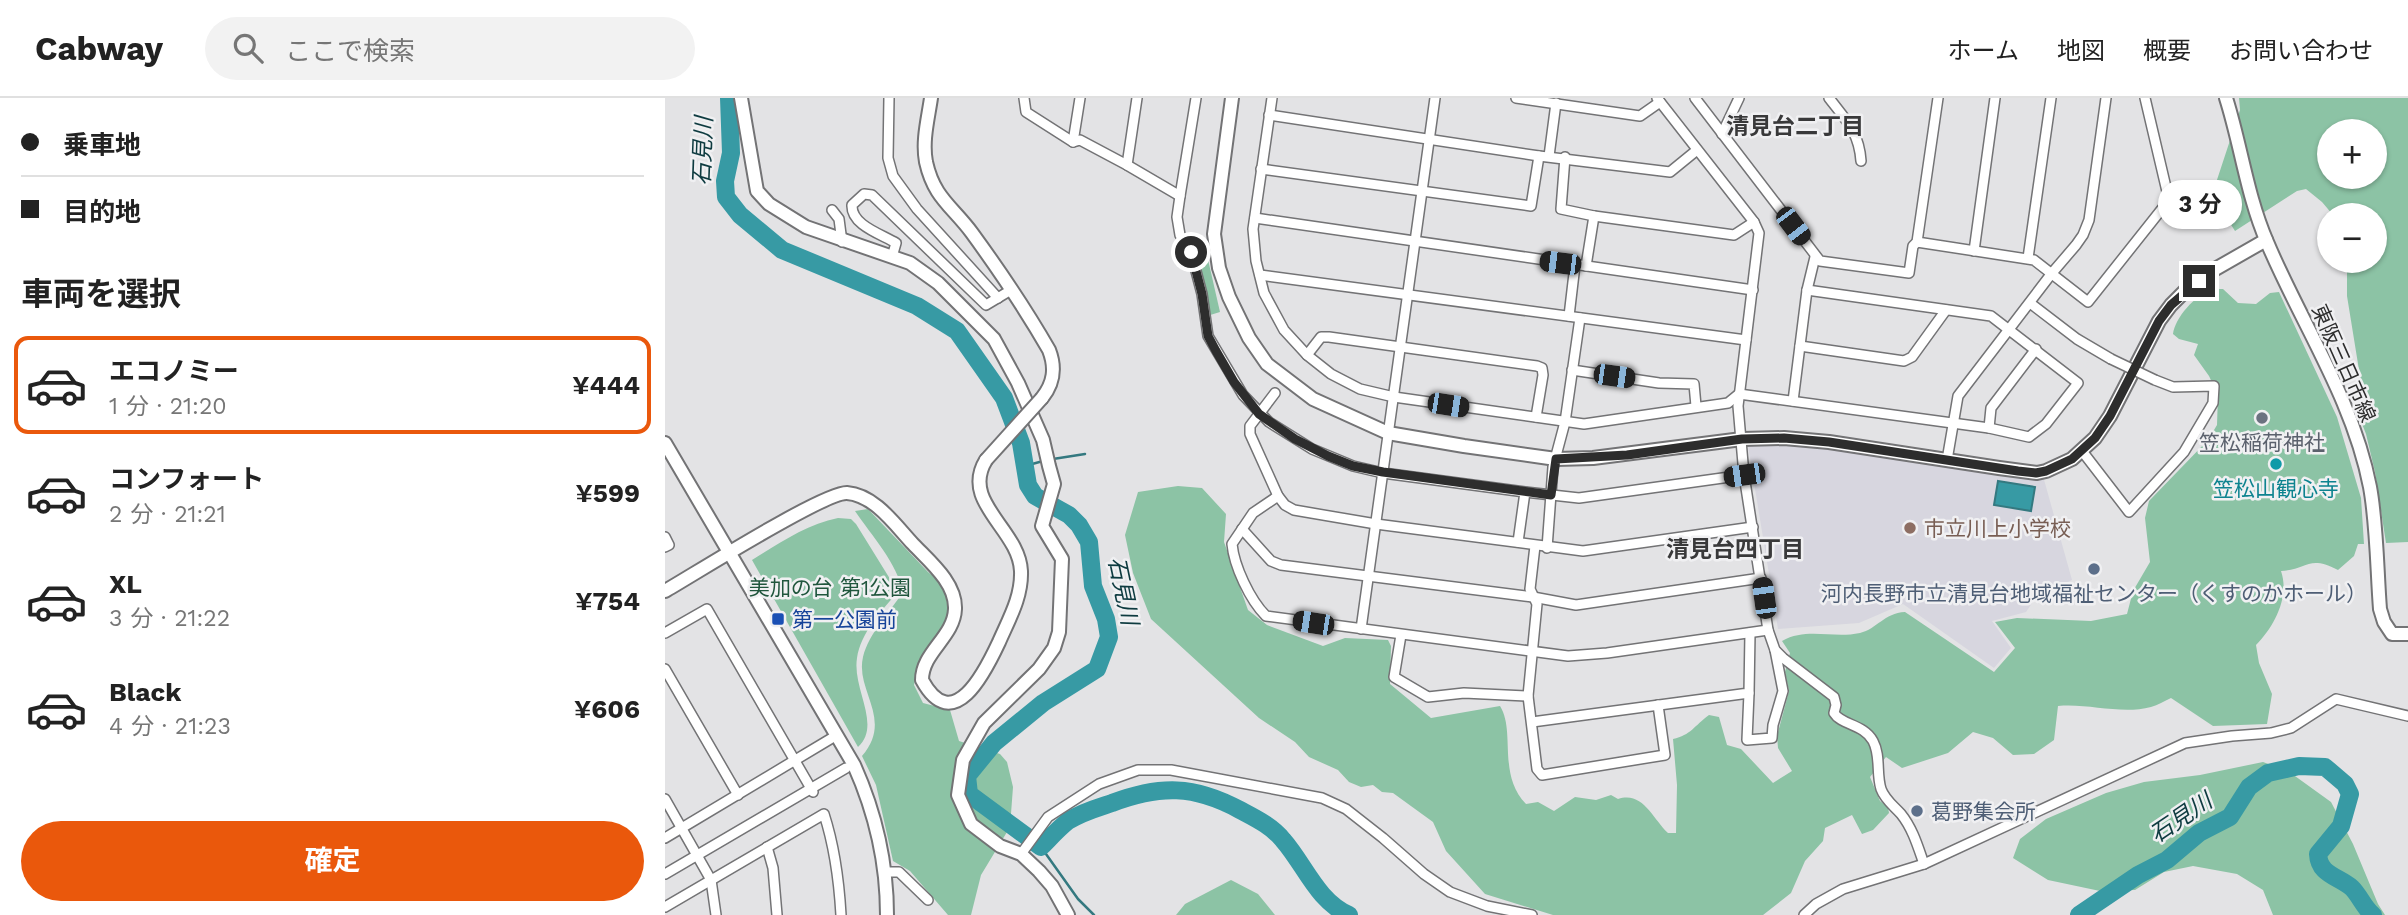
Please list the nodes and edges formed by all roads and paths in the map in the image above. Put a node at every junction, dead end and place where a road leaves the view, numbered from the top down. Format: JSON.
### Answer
{"nodes":[{"id":1,"x":741,"y":98,"type":"edge"},
{"id":2,"x":889,"y":98,"type":"edge"},
{"id":3,"x":931,"y":98,"type":"edge"},
{"id":4,"x":1024,"y":98,"type":"edge"},
{"id":5,"x":1080,"y":98,"type":"edge"},
{"id":6,"x":1137,"y":98,"type":"edge"},
{"id":7,"x":1196,"y":98,"type":"edge"},
{"id":8,"x":1232,"y":98,"type":"edge"},
{"id":9,"x":1272,"y":98,"type":"edge"},
{"id":10,"x":1435,"y":98,"type":"edge"},
{"id":11,"x":1516,"y":98,"type":"edge"},
{"id":12,"x":1695,"y":98,"type":"edge"},
{"id":13,"x":1739,"y":98,"type":"edge"},
{"id":14,"x":1829,"y":98,"type":"edge"},
{"id":15,"x":1938,"y":98,"type":"edge"},
{"id":16,"x":1995,"y":98,"type":"edge"},
{"id":17,"x":2051,"y":98,"type":"edge"},
{"id":18,"x":2106,"y":98,"type":"edge"},
{"id":19,"x":2145,"y":98,"type":"edge"},
{"id":20,"x":2226,"y":98,"type":"edge"},
{"id":21,"x":1546,"y":100,"type":"edge"},
{"id":22,"x":1658,"y":100,"type":"edge"},
{"id":23,"x":1556,"y":103,"type":"junction"},
{"id":24,"x":1269,"y":115,"type":"junction"},
{"id":25,"x":1722,"y":134,"type":"junction"},
{"id":26,"x":1429,"y":138,"type":"junction"},
{"id":27,"x":1073,"y":142,"type":"junction"},
{"id":28,"x":1697,"y":150,"type":"junction"},
{"id":29,"x":1544,"y":156,"type":"junction"},
{"id":30,"x":1565,"y":157,"type":"junction"},
{"id":31,"x":1861,"y":161,"type":"dead end"},
{"id":32,"x":1127,"y":164,"type":"junction"},
{"id":33,"x":1261,"y":169,"type":"junction"},
{"id":34,"x":1423,"y":191,"type":"junction"},
{"id":35,"x":1180,"y":196,"type":"junction"},
{"id":36,"x":832,"y":210,"type":"dead end"},
{"id":37,"x":1594,"y":216,"type":"junction"},
{"id":38,"x":1255,"y":218,"type":"junction"},
{"id":39,"x":1754,"y":222,"type":"junction"},
{"id":40,"x":2266,"y":240,"type":"junction"},
{"id":41,"x":842,"y":242,"type":"junction"},
{"id":42,"x":1917,"y":242,"type":"junction"},
{"id":43,"x":1415,"y":243,"type":"junction"},
{"id":44,"x":1974,"y":251,"type":"junction"},
{"id":45,"x":892,"y":257,"type":"junction"},
{"id":46,"x":1815,"y":257,"type":"junction"},
{"id":47,"x":2028,"y":258,"type":"junction"},
{"id":48,"x":1576,"y":265,"type":"junction"},
{"id":49,"x":1586,"y":267,"type":"junction"},
{"id":50,"x":2052,"y":273,"type":"junction"},
{"id":51,"x":1260,"y":275,"type":"junction"},
{"id":52,"x":1010,"y":290,"type":"junction"},
{"id":53,"x":1753,"y":290,"type":"junction"},
{"id":54,"x":1807,"y":290,"type":"junction"},
{"id":55,"x":1409,"y":295,"type":"junction"},
{"id":56,"x":998,"y":298,"type":"junction"},
{"id":57,"x":2030,"y":303,"type":"junction"},
{"id":58,"x":1946,"y":310,"type":"junction"},
{"id":59,"x":1569,"y":316,"type":"junction"},
{"id":60,"x":1580,"y":318,"type":"junction"},
{"id":61,"x":2009,"y":329,"type":"junction"},
{"id":62,"x":1746,"y":340,"type":"junction"},
{"id":63,"x":1800,"y":346,"type":"junction"},
{"id":64,"x":1400,"y":348,"type":"junction"},
{"id":65,"x":2036,"y":349,"type":"junction"},
{"id":66,"x":1307,"y":355,"type":"junction"},
{"id":67,"x":1572,"y":370,"type":"junction"},
{"id":68,"x":1275,"y":393,"type":"dead end"},
{"id":69,"x":1739,"y":394,"type":"junction"},
{"id":70,"x":1394,"y":397,"type":"junction"},
{"id":71,"x":1793,"y":401,"type":"junction"},
{"id":72,"x":1696,"y":406,"type":"junction"},
{"id":73,"x":1259,"y":414,"type":"junction"},
{"id":74,"x":1536,"y":417,"type":"junction"},
{"id":75,"x":1565,"y":422,"type":"junction"},
{"id":76,"x":1954,"y":423,"type":"junction"},
{"id":77,"x":1989,"y":428,"type":"junction"},
{"id":78,"x":1388,"y":433,"type":"junction"},
{"id":79,"x":1742,"y":439,"type":"junction"},
{"id":80,"x":665,"y":443,"type":"edge"},
{"id":81,"x":2082,"y":451,"type":"junction"},
{"id":82,"x":1556,"y":459,"type":"junction"},
{"id":83,"x":1947,"y":460,"type":"junction"},
{"id":84,"x":1383,"y":472,"type":"junction"},
{"id":85,"x":1744,"y":475,"type":"junction"},
{"id":86,"x":1525,"y":492,"type":"junction"},
{"id":87,"x":1551,"y":495,"type":"junction"},
{"id":88,"x":1278,"y":496,"type":"junction"},
{"id":89,"x":1376,"y":524,"type":"junction"},
{"id":90,"x":1753,"y":527,"type":"junction"},
{"id":91,"x":1242,"y":529,"type":"junction"},
{"id":92,"x":665,"y":537,"type":"edge"},
{"id":93,"x":1518,"y":542,"type":"junction"},
{"id":94,"x":1535,"y":546,"type":"junction"},
{"id":95,"x":665,"y":547,"type":"edge"},
{"id":96,"x":1547,"y":548,"type":"junction"},
{"id":97,"x":730,"y":553,"type":"junction"},
{"id":98,"x":1368,"y":576,"type":"junction"},
{"id":99,"x":1761,"y":578,"type":"junction"},
{"id":100,"x":665,"y":591,"type":"edge"},
{"id":101,"x":1533,"y":597,"type":"junction"},
{"id":102,"x":1361,"y":629,"type":"junction"},
{"id":103,"x":1768,"y":630,"type":"junction"},
{"id":104,"x":1750,"y":633,"type":"junction"},
{"id":105,"x":665,"y":634,"type":"edge"},
{"id":106,"x":2408,"y":634,"type":"edge"},
{"id":107,"x":1401,"y":635,"type":"junction"},
{"id":108,"x":1775,"y":650,"type":"junction"},
{"id":109,"x":1531,"y":652,"type":"junction"},
{"id":110,"x":665,"y":669,"type":"edge"},
{"id":111,"x":1749,"y":693,"type":"junction"},
{"id":112,"x":1528,"y":696,"type":"junction"},
{"id":113,"x":1658,"y":705,"type":"junction"},
{"id":114,"x":2408,"y":716,"type":"edge"},
{"id":115,"x":1532,"y":722,"type":"junction"},
{"id":116,"x":837,"y":736,"type":"junction"},
{"id":117,"x":795,"y":762,"type":"junction"},
{"id":118,"x":846,"y":768,"type":"dead end"},
{"id":119,"x":812,"y":790,"type":"junction"},
{"id":120,"x":738,"y":795,"type":"junction"},
{"id":121,"x":665,"y":799,"type":"edge"},
{"id":122,"x":683,"y":829,"type":"junction"},
{"id":123,"x":665,"y":838,"type":"edge"},
{"id":124,"x":767,"y":847,"type":"junction"},
{"id":125,"x":1021,"y":854,"type":"junction"},
{"id":126,"x":697,"y":855,"type":"junction"},
{"id":127,"x":1924,"y":864,"type":"junction"},
{"id":128,"x":886,"y":872,"type":"junction"},
{"id":129,"x":665,"y":874,"type":"edge"},
{"id":130,"x":711,"y":880,"type":"junction"},
{"id":131,"x":928,"y":900,"type":"dead end"},
{"id":132,"x":665,"y":907,"type":"edge"},
{"id":133,"x":716,"y":915,"type":"edge"},
{"id":134,"x":778,"y":915,"type":"edge"},
{"id":135,"x":841,"y":915,"type":"edge"},
{"id":136,"x":887,"y":915,"type":"edge"},
{"id":137,"x":1067,"y":915,"type":"edge"},
{"id":138,"x":1532,"y":915,"type":"edge"},
{"id":139,"x":1804,"y":915,"type":"edge"}],
"edges":[{"from":1,"to":41,"type":"street"},
{"from":2,"to":56,"type":"street"},
{"from":3,"to":52,"type":"street"},
{"from":4,"to":27,"type":"street"},
{"from":5,"to":27,"type":"street"},
{"from":6,"to":32,"type":"street"},
{"from":7,"to":35,"type":"street"},
{"from":8,"to":78,"type":"street"},
{"from":9,"to":24,"type":"street"},
{"from":10,"to":26,"type":"street"},
{"from":11,"to":21,"type":"street"},
{"from":12,"to":25,"type":"street"},
{"from":13,"to":25,"type":"street"},
{"from":14,"to":31,"type":"street"},
{"from":15,"to":42,"type":"street"},
{"from":16,"to":44,"type":"street"},
{"from":17,"to":47,"type":"street"},
{"from":18,"to":50,"type":"street"},
{"from":19,"to":50,"type":"street"},
{"from":20,"to":40,"type":"street","name":"東阪三日市線"},
{"from":21,"to":23,"type":"street"},
{"from":22,"to":23,"type":"street"},
{"from":22,"to":28,"type":"street"},
{"from":23,"to":29,"type":"street"},
{"from":24,"to":26,"type":"street"},
{"from":24,"to":33,"type":"street"},
{"from":25,"to":46,"type":"street"},
{"from":26,"to":29,"type":"street"},
{"from":26,"to":34,"type":"street"},
{"from":27,"to":32,"type":"street"},
{"from":28,"to":30,"type":"street"},
{"from":28,"to":39,"type":"street"},
{"from":29,"to":30,"type":"street"},
{"from":29,"to":34,"type":"street"},
{"from":30,"to":37,"type":"street"},
{"from":32,"to":35,"type":"street"},
{"from":33,"to":34,"type":"street"},
{"from":33,"to":38,"type":"street"},
{"from":34,"to":43,"type":"street"},
{"from":35,"to":73,"type":"street"},
{"from":36,"to":41,"type":"street"},
{"from":37,"to":39,"type":"street"},
{"from":37,"to":49,"type":"street"},
{"from":38,"to":43,"type":"street"},
{"from":38,"to":51,"type":"street"},
{"from":39,"to":53,"type":"street"},
{"from":40,"to":81,"type":"street"},
{"from":40,"to":106,"type":"street","name":"東阪三日市線"},
{"from":41,"to":45,"type":"street"},
{"from":42,"to":44,"type":"street"},
{"from":42,"to":46,"type":"street"},
{"from":43,"to":48,"type":"street"},
{"from":43,"to":55,"type":"street"},
{"from":44,"to":47,"type":"street"},
{"from":45,"to":56,"type":"street"},
{"from":45,"to":125,"type":"street"},
{"from":46,"to":54,"type":"street"},
{"from":47,"to":50,"type":"street"},
{"from":48,"to":49,"type":"street"},
{"from":48,"to":59,"type":"street"},
{"from":49,"to":53,"type":"street"},
{"from":50,"to":57,"type":"street"},
{"from":51,"to":55,"type":"street"},
{"from":51,"to":66,"type":"street"},
{"from":52,"to":56,"type":"street"},
{"from":52,"to":97,"type":"street","bridge":true},
{"from":53,"to":62,"type":"street"},
{"from":54,"to":58,"type":"street"},
{"from":54,"to":63,"type":"street"},
{"from":55,"to":59,"type":"street"},
{"from":55,"to":64,"type":"street"},
{"from":57,"to":61,"type":"street"},
{"from":57,"to":81,"type":"street","bridge":true},
{"from":58,"to":61,"type":"street"},
{"from":58,"to":63,"type":"street"},
{"from":59,"to":60,"type":"street"},
{"from":60,"to":62,"type":"street"},
{"from":60,"to":67,"type":"street"},
{"from":61,"to":65,"type":"street"},
{"from":61,"to":76,"type":"street"},
{"from":62,"to":69,"type":"street"},
{"from":63,"to":71,"type":"street"},
{"from":64,"to":66,"type":"street"},
{"from":64,"to":70,"type":"street"},
{"from":64,"to":74,"type":"street"},
{"from":65,"to":77,"type":"street"},
{"from":65,"to":77,"type":"street"},
{"from":66,"to":70,"type":"street"},
{"from":67,"to":72,"type":"street"},
{"from":67,"to":75,"type":"street"},
{"from":68,"to":73,"type":"street"},
{"from":69,"to":71,"type":"street"},
{"from":69,"to":72,"type":"street"},
{"from":69,"to":79,"type":"street"},
{"from":70,"to":74,"type":"street"},
{"from":70,"to":78,"type":"street"},
{"from":71,"to":76,"type":"street"},
{"from":72,"to":75,"type":"street"},
{"from":73,"to":84,"type":"street"},
{"from":73,"to":88,"type":"street"},
{"from":74,"to":75,"type":"street"},
{"from":75,"to":82,"type":"street"},
{"from":76,"to":77,"type":"street"},
{"from":76,"to":83,"type":"street"},
{"from":78,"to":82,"type":"street"},
{"from":78,"to":84,"type":"street"},
{"from":79,"to":82,"type":"street"},
{"from":79,"to":83,"type":"street"},
{"from":79,"to":85,"type":"street"},
{"from":80,"to":97,"type":"street"},
{"from":81,"to":83,"type":"street"},
{"from":82,"to":87,"type":"street"},
{"from":84,"to":86,"type":"street"},
{"from":84,"to":89,"type":"street"},
{"from":85,"to":87,"type":"street"},
{"from":85,"to":90,"type":"street"},
{"from":86,"to":87,"type":"street"},
{"from":86,"to":93,"type":"street"},
{"from":87,"to":96,"type":"street"},
{"from":88,"to":89,"type":"street"},
{"from":88,"to":91,"type":"street"},
{"from":89,"to":93,"type":"street"},
{"from":89,"to":98,"type":"street"},
{"from":90,"to":96,"type":"street"},
{"from":90,"to":99,"type":"street"},
{"from":91,"to":98,"type":"street"},
{"from":91,"to":102,"type":"street"},
{"from":92,"to":95,"type":"street"},
{"from":93,"to":94,"type":"street"},
{"from":94,"to":96,"type":"street"},
{"from":94,"to":101,"type":"street"},
{"from":97,"to":100,"type":"street"},
{"from":97,"to":116,"type":"street"},
{"from":98,"to":101,"type":"street"},
{"from":98,"to":102,"type":"street"},
{"from":99,"to":101,"type":"street"},
{"from":99,"to":103,"type":"street"},
{"from":101,"to":109,"type":"street"},
{"from":102,"to":107,"type":"street"},
{"from":103,"to":104,"type":"street"},
{"from":103,"to":108,"type":"street"},
{"from":104,"to":109,"type":"street"},
{"from":104,"to":111,"type":"street"},
{"from":105,"to":117,"type":"street"},
{"from":107,"to":109,"type":"street"},
{"from":107,"to":112,"type":"street"},
{"from":108,"to":111,"type":"street"},
{"from":108,"to":127,"type":"street"},
{"from":109,"to":112,"type":"street"},
{"from":110,"to":120,"type":"street"},
{"from":111,"to":113,"type":"street"},
{"from":112,"to":115,"type":"street"},
{"from":113,"to":115,"type":"street"},
{"from":113,"to":115,"type":"street"},
{"from":114,"to":127,"type":"street"},
{"from":116,"to":117,"type":"street"},
{"from":116,"to":128,"type":"street"},
{"from":117,"to":119,"type":"street"},
{"from":117,"to":120,"type":"street"},
{"from":118,"to":119,"type":"street"},
{"from":119,"to":126,"type":"street"},
{"from":120,"to":122,"type":"street"},
{"from":121,"to":122,"type":"street"},
{"from":122,"to":123,"type":"street"},
{"from":122,"to":126,"type":"street"},
{"from":124,"to":130,"type":"street"},
{"from":124,"to":134,"type":"street"},
{"from":124,"to":135,"type":"street"},
{"from":125,"to":137,"type":"street"},
{"from":125,"to":138,"type":"street"},
{"from":126,"to":129,"type":"street"},
{"from":126,"to":130,"type":"street"},
{"from":127,"to":139,"type":"street"},
{"from":128,"to":131,"type":"street"},
{"from":128,"to":136,"type":"street"},
{"from":130,"to":132,"type":"street"},
{"from":130,"to":133,"type":"street"}]}
